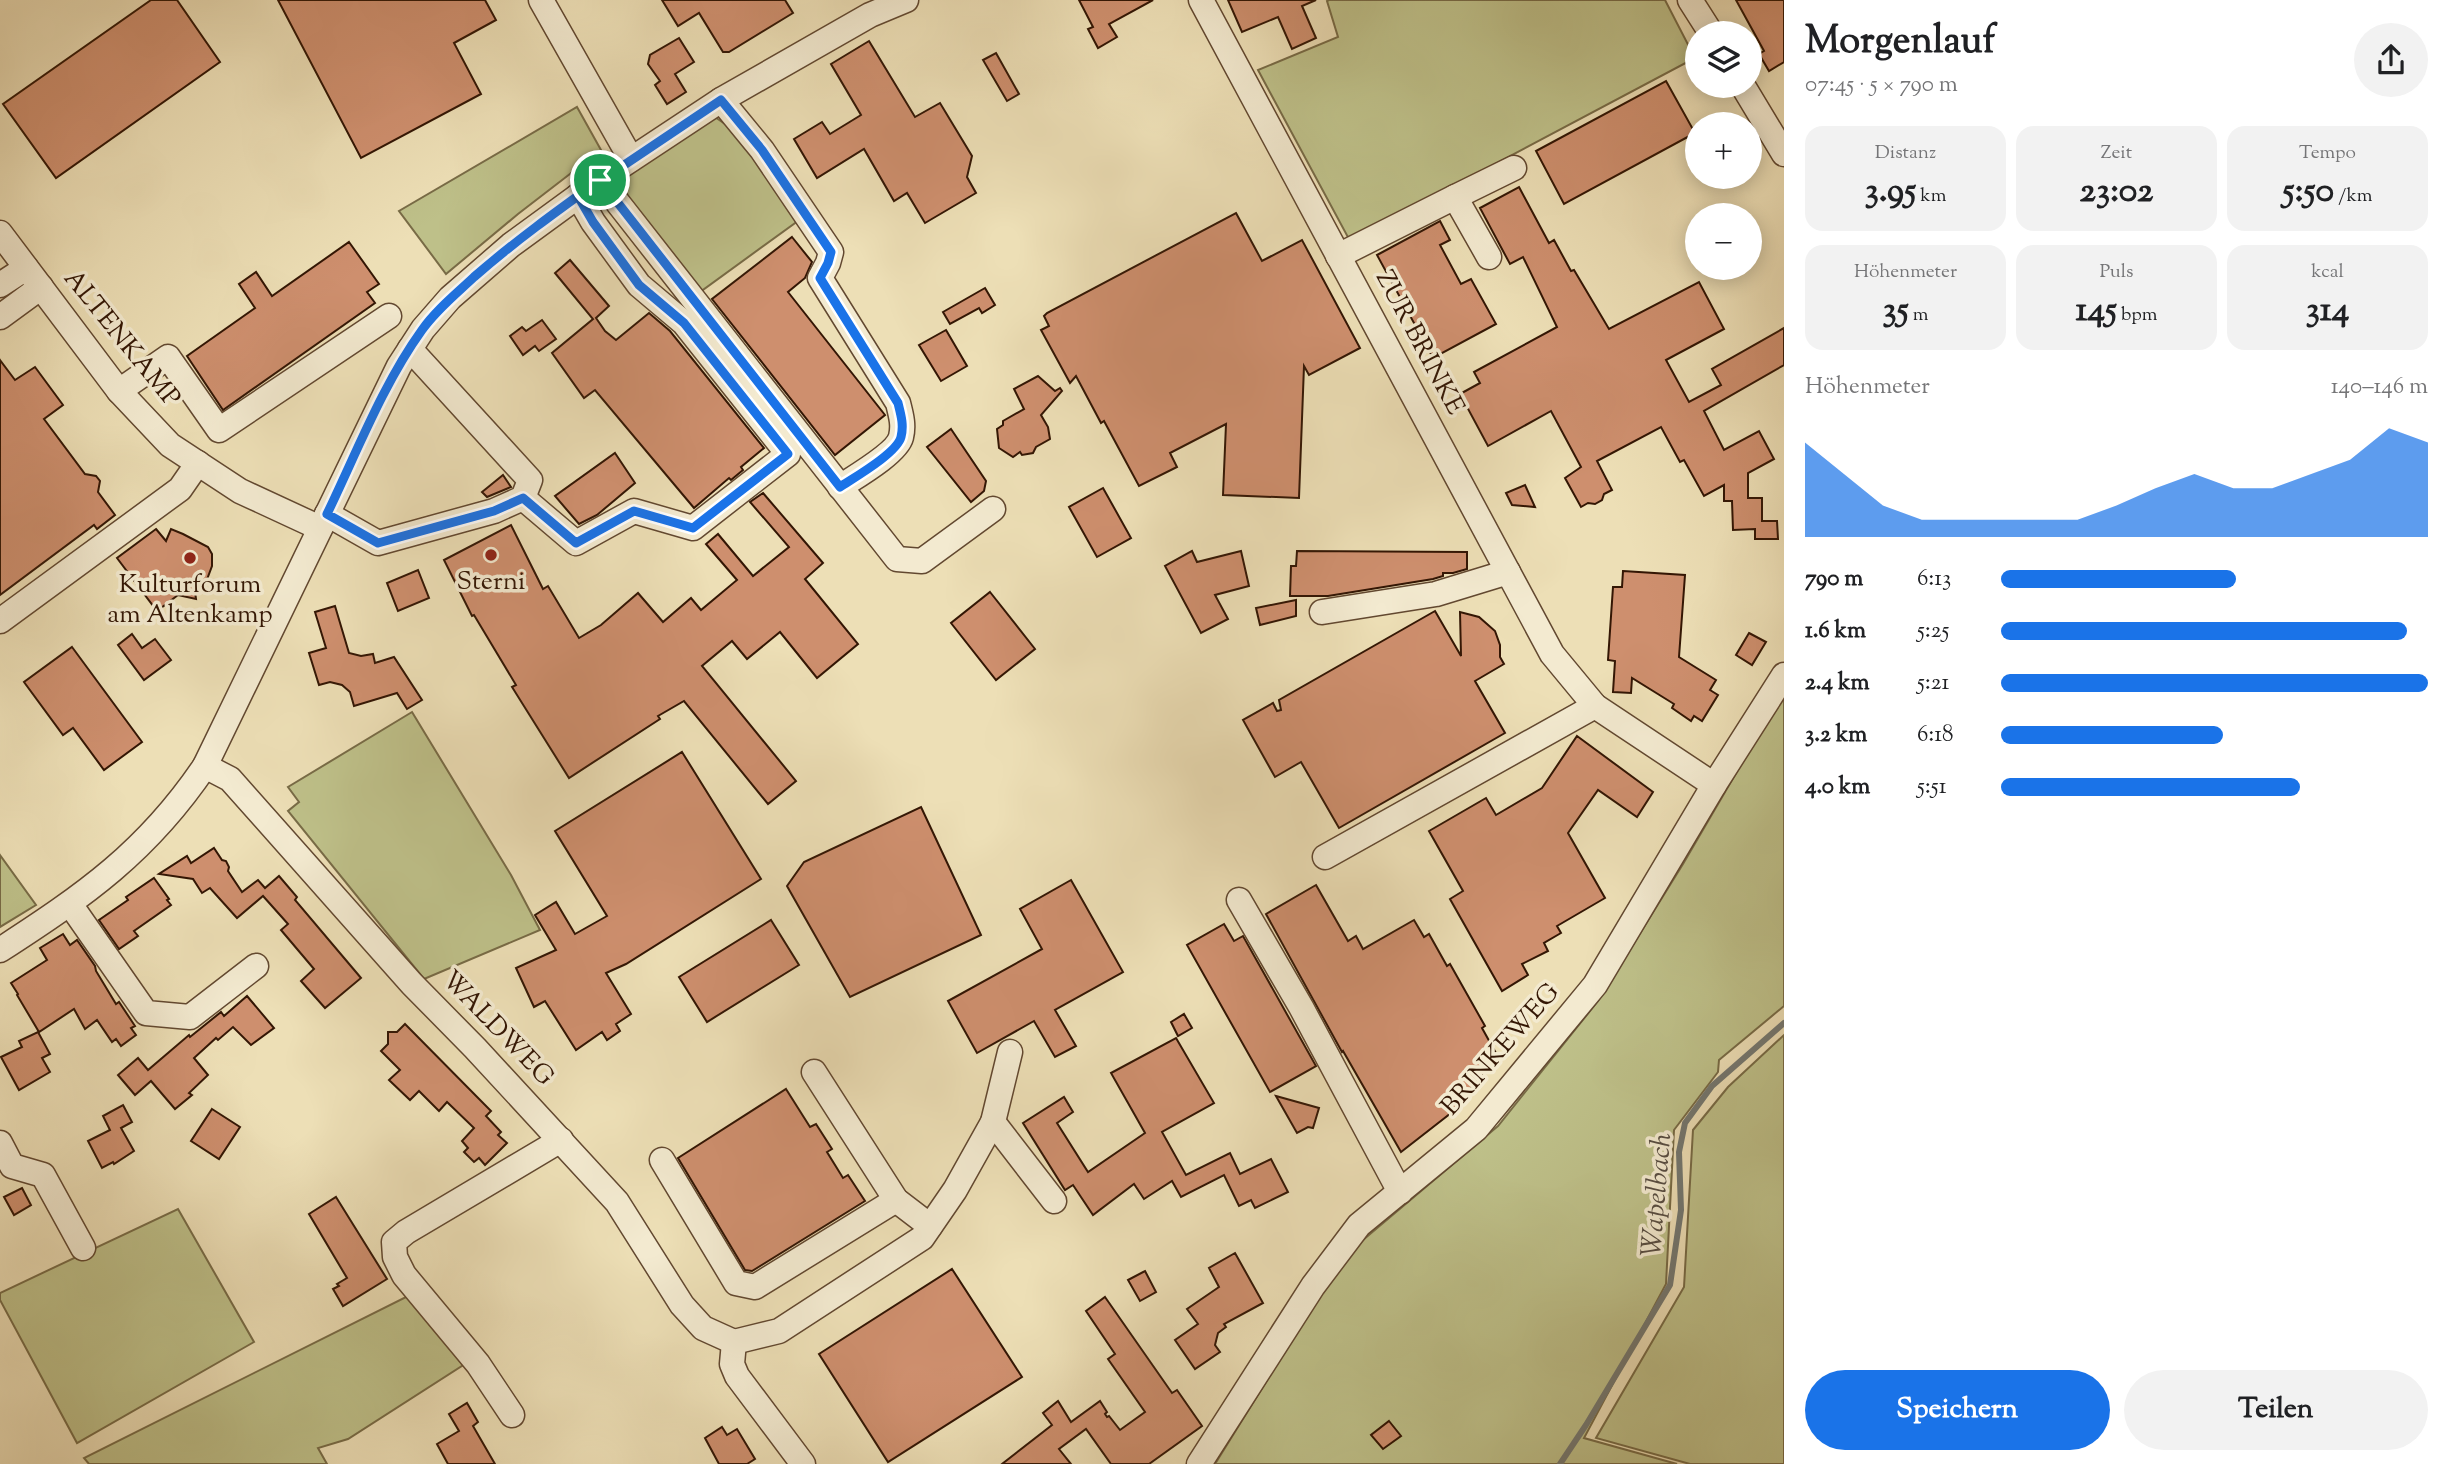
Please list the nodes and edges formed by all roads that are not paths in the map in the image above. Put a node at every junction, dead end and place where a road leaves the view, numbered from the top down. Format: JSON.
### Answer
{"nodes":[{"id":1,"x":541,"y":0,"type":"edge"},
{"id":2,"x":906,"y":0,"type":"edge"},
{"id":3,"x":1201,"y":0,"type":"edge"},
{"id":4,"x":1690,"y":0,"type":"edge"},
{"id":5,"x":866,"y":8,"type":"edge"},
{"id":6,"x":1703,"y":21,"type":"edge"},
{"id":7,"x":1750,"y":98,"type":"edge"},
{"id":8,"x":721,"y":100,"type":"junction"},
{"id":9,"x":1784,"y":154,"type":"edge"},
{"id":10,"x":631,"y":159,"type":"junction"},
{"id":11,"x":1514,"y":168,"type":"dead end"},
{"id":12,"x":600,"y":180,"type":"junction"},
{"id":13,"x":578,"y":196,"type":"junction"},
{"id":14,"x":1455,"y":197,"type":"junction"},
{"id":15,"x":0,"y":233,"type":"edge"},
{"id":16,"x":1338,"y":256,"type":"junction"},
{"id":17,"x":1489,"y":257,"type":"dead end"},
{"id":18,"x":26,"y":268,"type":"junction"},
{"id":19,"x":0,"y":285,"type":"edge"},
{"id":20,"x":41,"y":288,"type":"junction"},
{"id":21,"x":389,"y":316,"type":"dead end"},
{"id":22,"x":0,"y":317,"type":"edge"},
{"id":23,"x":410,"y":349,"type":"junction"},
{"id":24,"x":119,"y":391,"type":"junction"},
{"id":25,"x":198,"y":463,"type":"junction"},
{"id":26,"x":840,"y":487,"type":"junction"},
{"id":27,"x":523,"y":498,"type":"junction"},
{"id":28,"x":993,"y":509,"type":"dead end"},
{"id":29,"x":323,"y":521,"type":"junction"},
{"id":30,"x":1508,"y":572,"type":"junction"},
{"id":31,"x":1322,"y":612,"type":"dead end"},
{"id":32,"x":0,"y":621,"type":"edge"},
{"id":33,"x":1784,"y":675,"type":"edge"},
{"id":34,"x":1595,"y":706,"type":"junction"},
{"id":35,"x":205,"y":766,"type":"junction"},
{"id":36,"x":1714,"y":785,"type":"junction"},
{"id":37,"x":1325,"y":857,"type":"dead end"},
{"id":38,"x":1240,"y":900,"type":"dead end"},
{"id":39,"x":70,"y":904,"type":"junction"},
{"id":40,"x":0,"y":950,"type":"edge"},
{"id":41,"x":256,"y":966,"type":"dead end"},
{"id":42,"x":1010,"y":1052,"type":"dead end"},
{"id":43,"x":814,"y":1072,"type":"dead end"},
{"id":44,"x":993,"y":1122,"type":"junction"},
{"id":45,"x":561,"y":1140,"type":"junction"},
{"id":46,"x":0,"y":1143,"type":"edge"},
{"id":47,"x":662,"y":1160,"type":"dead end"},
{"id":48,"x":1399,"y":1192,"type":"junction"},
{"id":49,"x":896,"y":1200,"type":"junction"},
{"id":50,"x":1054,"y":1201,"type":"dead end"},
{"id":51,"x":930,"y":1226,"type":"junction"},
{"id":52,"x":83,"y":1248,"type":"dead end"},
{"id":53,"x":734,"y":1342,"type":"junction"},
{"id":54,"x":512,"y":1415,"type":"dead end"},
{"id":55,"x":803,"y":1464,"type":"edge"},
{"id":56,"x":1199,"y":1464,"type":"edge"}],
"edges":[{"from":1,"to":10,"type":"street"},
{"from":2,"to":5,"type":"street"},
{"from":3,"to":16,"type":"street","name":"ZUR BRINKE"},
{"from":4,"to":6,"type":"street"},
{"from":5,"to":8,"type":"street"},
{"from":7,"to":9,"type":"street"},
{"from":8,"to":10,"type":"street"},
{"from":8,"to":26,"type":"street"},
{"from":10,"to":12,"type":"street"},
{"from":11,"to":14,"type":"street"},
{"from":12,"to":13,"type":"street"},
{"from":12,"to":26,"type":"street"},
{"from":13,"to":23,"type":"street"},
{"from":13,"to":27,"type":"street"},
{"from":14,"to":16,"type":"street"},
{"from":14,"to":17,"type":"street"},
{"from":15,"to":18,"type":"street","name":"ALTENKAMP"},
{"from":16,"to":30,"type":"street","name":"ZUR BRINKE"},
{"from":18,"to":19,"type":"street"},
{"from":18,"to":20,"type":"street","name":"ALTENKAMP"},
{"from":20,"to":22,"type":"street"},
{"from":20,"to":24,"type":"street","name":"ALTENKAMP"},
{"from":21,"to":24,"type":"street"},
{"from":23,"to":27,"type":"street"},
{"from":23,"to":29,"type":"street"},
{"from":24,"to":25,"type":"street","name":"ALTENKAMP"},
{"from":25,"to":29,"type":"street","name":"ALTENKAMP"},
{"from":25,"to":32,"type":"street"},
{"from":26,"to":28,"type":"street"},
{"from":27,"to":29,"type":"street","name":"ALTENKAMP"},
{"from":29,"to":35,"type":"street"},
{"from":30,"to":31,"type":"street"},
{"from":30,"to":34,"type":"street","name":"ZUR BRINKE"},
{"from":33,"to":36,"type":"street","name":"BRINKEWEG"},
{"from":34,"to":36,"type":"street","name":"ZUR BRINKE"},
{"from":34,"to":37,"type":"street"},
{"from":35,"to":39,"type":"street"},
{"from":35,"to":45,"type":"street","name":"WALDWEG"},
{"from":36,"to":48,"type":"street","name":"BRINKEWEG"},
{"from":38,"to":48,"type":"street"},
{"from":39,"to":40,"type":"street"},
{"from":39,"to":41,"type":"street"},
{"from":42,"to":44,"type":"street"},
{"from":43,"to":49,"type":"street"},
{"from":44,"to":50,"type":"street"},
{"from":44,"to":51,"type":"street"},
{"from":45,"to":53,"type":"street","name":"WALDWEG"},
{"from":45,"to":54,"type":"street"},
{"from":46,"to":52,"type":"street"},
{"from":47,"to":49,"type":"street"},
{"from":48,"to":56,"type":"street","name":"BRINKEWEG"},
{"from":49,"to":51,"type":"street"},
{"from":51,"to":53,"type":"street"},
{"from":53,"to":55,"type":"street"}]}
